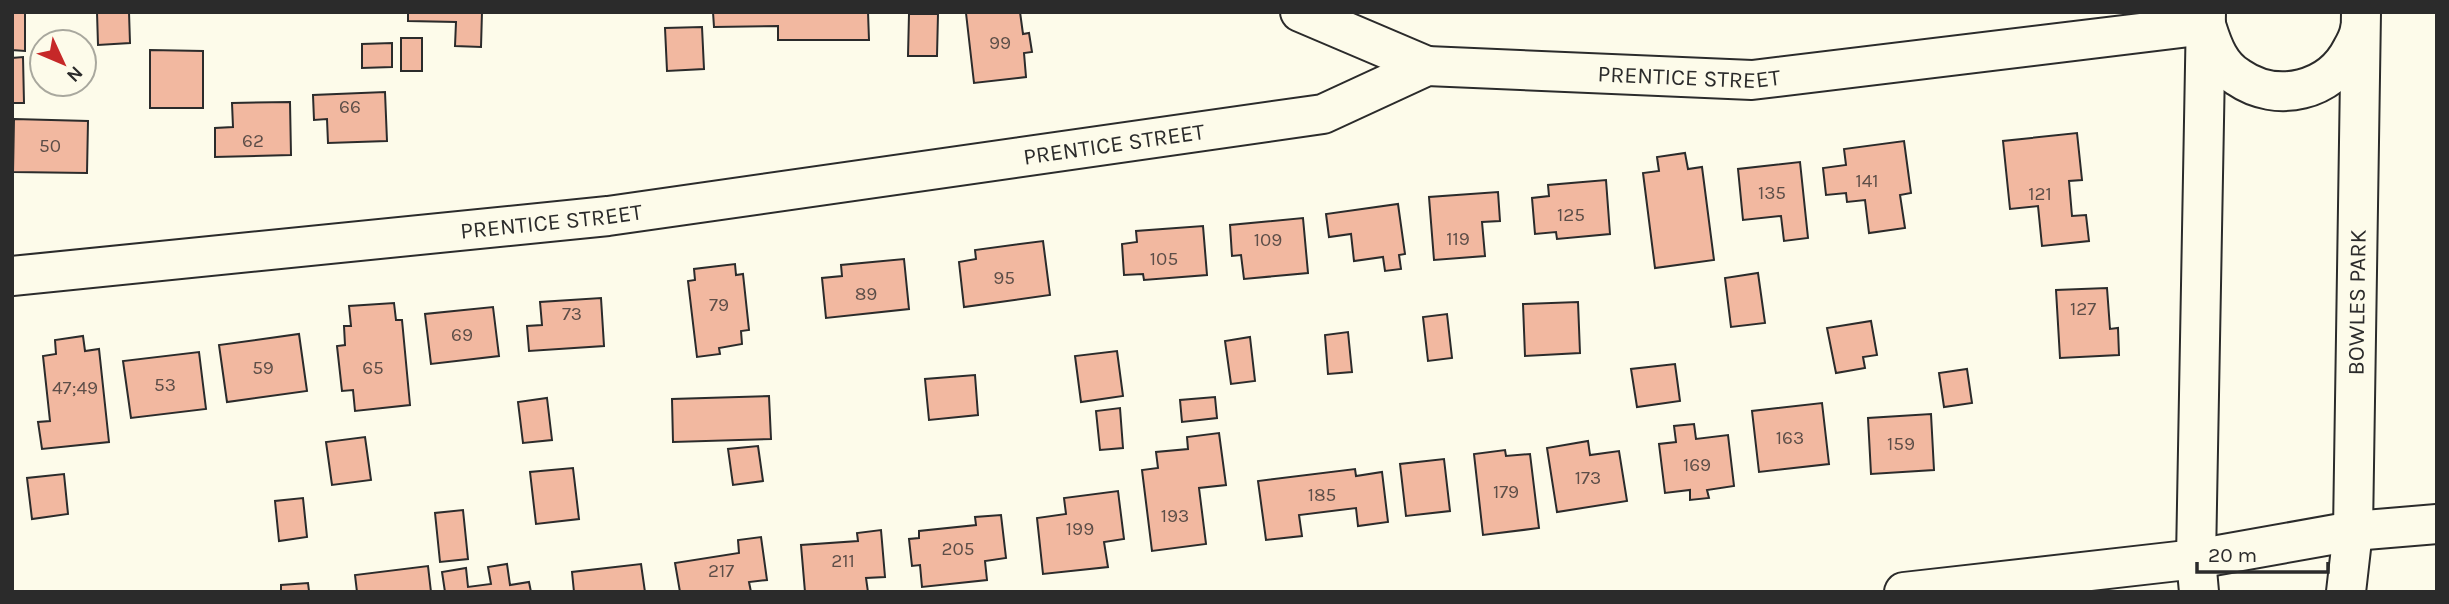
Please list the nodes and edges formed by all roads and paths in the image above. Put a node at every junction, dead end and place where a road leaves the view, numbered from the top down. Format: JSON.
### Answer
{"nodes":[{"id":1,"x":1300,"y":12,"type":"edge"},
{"id":2,"x":2361,"y":12,"type":"edge"},
{"id":3,"x":2207,"y":16,"type":"edge"},
{"id":4,"x":1427,"y":66,"type":"junction"},
{"id":5,"x":12,"y":276,"type":"edge"},
{"id":6,"x":2437,"y":524,"type":"edge"},
{"id":7,"x":2353,"y":531,"type":"junction"},
{"id":8,"x":2198,"y":575,"type":"edge"},
{"id":9,"x":1904,"y":592,"type":"edge"},
{"id":10,"x":2346,"y":592,"type":"edge"}],
"edges":[{"from":1,"to":4,"type":"street"},
{"from":2,"to":3,"type":"street"},
{"from":2,"to":7,"type":"street","name":"BOWLES PARK"},
{"from":3,"to":4,"type":"street","name":"PRENTICE STREET"},
{"from":3,"to":8,"type":"street"},
{"from":4,"to":5,"type":"street","name":"PRENTICE STREET"},
{"from":6,"to":7,"type":"street"},
{"from":7,"to":8,"type":"street"},
{"from":7,"to":10,"type":"street","name":"BOWLES PARK"},
{"from":8,"to":9,"type":"street"}]}
